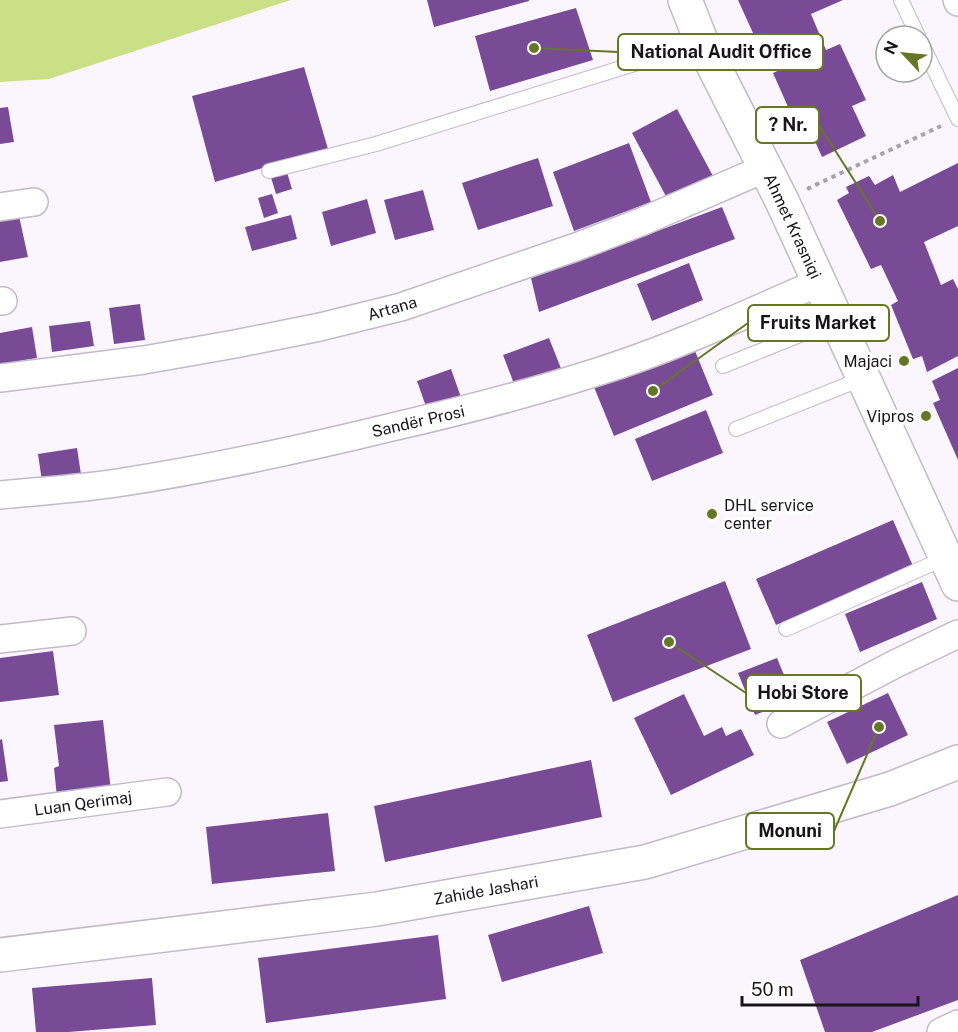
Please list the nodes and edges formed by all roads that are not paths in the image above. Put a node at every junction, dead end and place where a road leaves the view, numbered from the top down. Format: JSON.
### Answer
{"nodes":[{"id":1,"x":685,"y":0,"type":"edge"},
{"id":2,"x":902,"y":0,"type":"edge"},
{"id":3,"x":913,"y":24,"type":"edge"},
{"id":4,"x":702,"y":43,"type":"junction"},
{"id":5,"x":934,"y":69,"type":"edge"},
{"id":6,"x":958,"y":119,"type":"edge"},
{"id":7,"x":766,"y":168,"type":"junction"},
{"id":8,"x":269,"y":171,"type":"dead end"},
{"id":9,"x":34,"y":202,"type":"dead end"},
{"id":10,"x":0,"y":207,"type":"edge"},
{"id":11,"x":820,"y":282,"type":"junction"},
{"id":12,"x":837,"y":320,"type":"junction"},
{"id":13,"x":723,"y":366,"type":"dead end"},
{"id":14,"x":0,"y":378,"type":"edge"},
{"id":15,"x":864,"y":378,"type":"junction"},
{"id":16,"x":736,"y":429,"type":"dead end"},
{"id":17,"x":0,"y":495,"type":"edge"},
{"id":18,"x":952,"y":571,"type":"edge"},
{"id":19,"x":786,"y":629,"type":"dead end"},
{"id":20,"x":72,"y":631,"type":"dead end"},
{"id":21,"x":958,"y":634,"type":"edge"},
{"id":22,"x":0,"y":639,"type":"edge"},
{"id":23,"x":782,"y":724,"type":"dead end"},
{"id":24,"x":958,"y":762,"type":"edge"},
{"id":25,"x":167,"y":792,"type":"dead end"},
{"id":26,"x":0,"y":814,"type":"edge"},
{"id":27,"x":0,"y":955,"type":"edge"},
{"id":28,"x":958,"y":1024,"type":"edge"},
{"id":29,"x":941,"y":1032,"type":"edge"}],
"edges":[{"from":1,"to":4,"type":"street","name":"Ahmet Krasniqi"},
{"from":2,"to":3,"type":"lane"},
{"from":4,"to":7,"type":"street","name":"Ahmet Krasniqi"},
{"from":4,"to":8,"type":"lane"},
{"from":5,"to":6,"type":"lane"},
{"from":7,"to":11,"type":"street","name":"Ahmet Krasniqi"},
{"from":7,"to":14,"type":"street","name":"Artana"},
{"from":9,"to":10,"type":"street"},
{"from":11,"to":12,"type":"street","name":"Ahmet Krasniqi"},
{"from":11,"to":17,"type":"street","name":"Sandër Prosi"},
{"from":12,"to":13,"type":"lane"},
{"from":12,"to":15,"type":"street","name":"Ahmet Krasniqi"},
{"from":15,"to":16,"type":"lane"},
{"from":15,"to":18,"type":"street","name":"Ahmet Krasniqi"},
{"from":18,"to":19,"type":"lane"},
{"from":20,"to":22,"type":"street"},
{"from":21,"to":23,"type":"street"},
{"from":24,"to":27,"type":"street","name":"Zahide Jashari"},
{"from":25,"to":26,"type":"street","name":"Luan Qerimaj"},
{"from":28,"to":29,"type":"street"}]}
